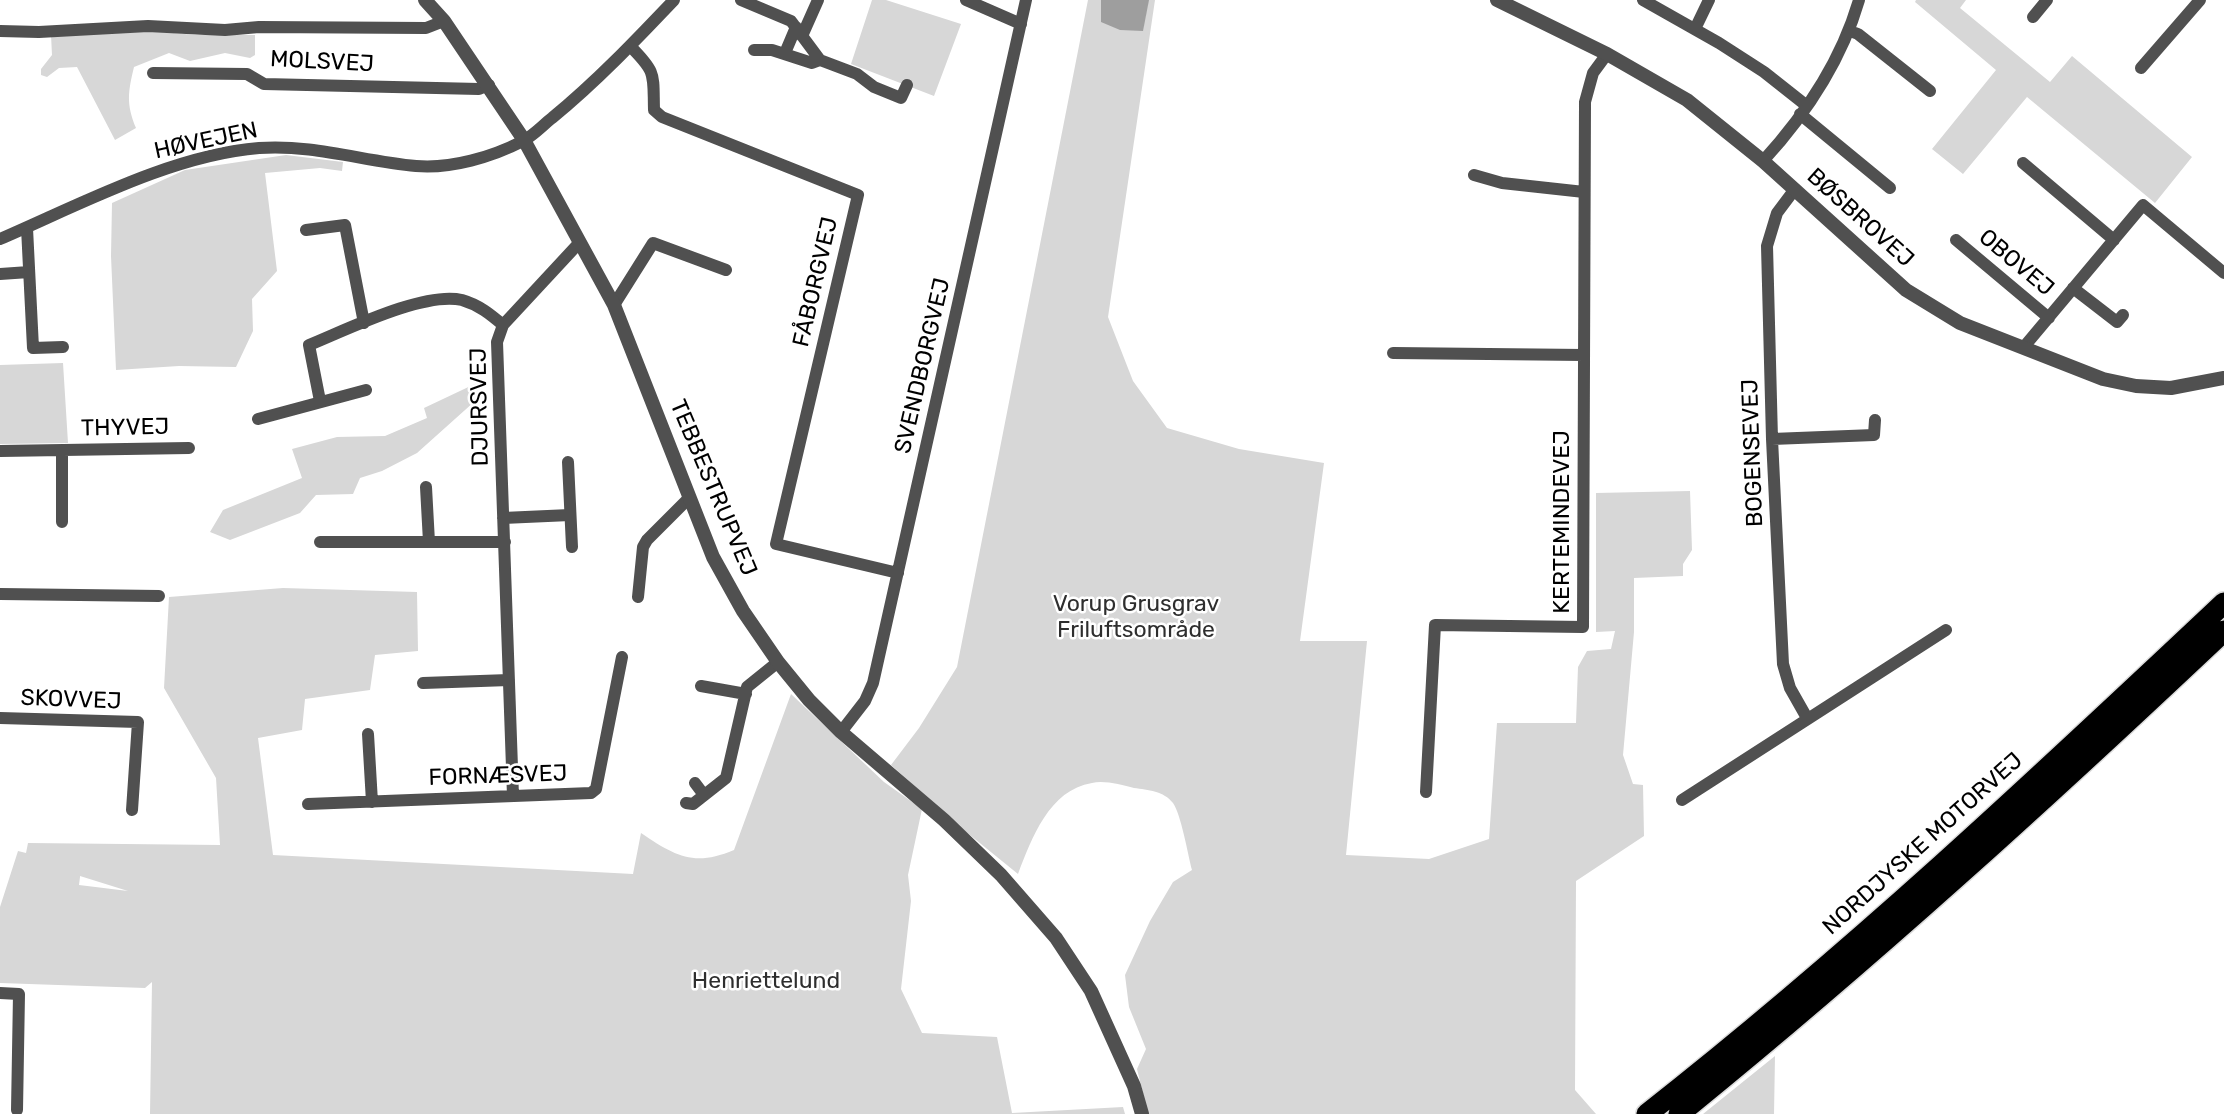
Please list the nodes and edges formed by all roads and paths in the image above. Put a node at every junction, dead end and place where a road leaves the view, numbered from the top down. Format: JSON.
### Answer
{"nodes":[{"id":1,"x":425,"y":0,"type":"edge"},
{"id":2,"x":674,"y":0,"type":"edge"},
{"id":3,"x":741,"y":0,"type":"edge"},
{"id":4,"x":818,"y":0,"type":"edge"},
{"id":5,"x":966,"y":0,"type":"edge"},
{"id":6,"x":1026,"y":0,"type":"edge"},
{"id":7,"x":1497,"y":0,"type":"edge"},
{"id":8,"x":1643,"y":0,"type":"edge"},
{"id":9,"x":1709,"y":0,"type":"edge"},
{"id":10,"x":1859,"y":0,"type":"edge"},
{"id":11,"x":2048,"y":0,"type":"edge"},
{"id":12,"x":2200,"y":0,"type":"edge"},
{"id":13,"x":2033,"y":17,"type":"dead end"},
{"id":14,"x":444,"y":21,"type":"junction"},
{"id":15,"x":1021,"y":24,"type":"junction"},
{"id":16,"x":1695,"y":29,"type":"junction"},
{"id":17,"x":1850,"y":31,"type":"junction"},
{"id":18,"x":0,"y":32,"type":"edge"},
{"id":19,"x":799,"y":32,"type":"junction"},
{"id":20,"x":630,"y":46,"type":"junction"},
{"id":21,"x":754,"y":50,"type":"dead end"},
{"id":22,"x":785,"y":53,"type":"junction"},
{"id":23,"x":1606,"y":54,"type":"junction"},
{"id":24,"x":820,"y":60,"type":"junction"},
{"id":25,"x":2141,"y":68,"type":"dead end"},
{"id":26,"x":153,"y":73,"type":"dead end"},
{"id":27,"x":489,"y":85,"type":"junction"},
{"id":28,"x":906,"y":85,"type":"dead end"},
{"id":29,"x":1930,"y":91,"type":"dead end"},
{"id":30,"x":1804,"y":110,"type":"junction"},
{"id":31,"x":524,"y":140,"type":"junction"},
{"id":32,"x":1763,"y":161,"type":"junction"},
{"id":33,"x":2023,"y":163,"type":"dead end"},
{"id":34,"x":1474,"y":175,"type":"dead end"},
{"id":35,"x":1890,"y":188,"type":"dead end"},
{"id":36,"x":1795,"y":189,"type":"junction"},
{"id":37,"x":1584,"y":192,"type":"junction"},
{"id":38,"x":27,"y":228,"type":"junction"},
{"id":39,"x":306,"y":230,"type":"dead end"},
{"id":40,"x":0,"y":239,"type":"edge"},
{"id":41,"x":1956,"y":240,"type":"dead end"},
{"id":42,"x":2114,"y":240,"type":"junction"},
{"id":43,"x":580,"y":242,"type":"junction"},
{"id":44,"x":726,"y":270,"type":"dead end"},
{"id":45,"x":29,"y":272,"type":"junction"},
{"id":46,"x":2224,"y":273,"type":"edge"},
{"id":47,"x":0,"y":274,"type":"edge"},
{"id":48,"x":2074,"y":288,"type":"junction"},
{"id":49,"x":614,"y":305,"type":"junction"},
{"id":50,"x":2123,"y":315,"type":"dead end"},
{"id":51,"x":2049,"y":318,"type":"junction"},
{"id":52,"x":364,"y":323,"type":"junction"},
{"id":53,"x":503,"y":325,"type":"junction"},
{"id":54,"x":64,"y":347,"type":"dead end"},
{"id":55,"x":2023,"y":348,"type":"junction"},
{"id":56,"x":1393,"y":353,"type":"dead end"},
{"id":57,"x":1584,"y":355,"type":"junction"},
{"id":58,"x":2224,"y":378,"type":"edge"},
{"id":59,"x":366,"y":390,"type":"dead end"},
{"id":60,"x":320,"y":401,"type":"junction"},
{"id":61,"x":258,"y":419,"type":"dead end"},
{"id":62,"x":1875,"y":420,"type":"dead end"},
{"id":63,"x":1772,"y":439,"type":"junction"},
{"id":64,"x":190,"y":447,"type":"dead end"},
{"id":65,"x":62,"y":450,"type":"junction"},
{"id":66,"x":0,"y":451,"type":"edge"},
{"id":67,"x":568,"y":462,"type":"dead end"},
{"id":68,"x":426,"y":487,"type":"dead end"},
{"id":69,"x":689,"y":498,"type":"junction"},
{"id":70,"x":570,"y":515,"type":"junction"},
{"id":71,"x":503,"y":518,"type":"junction"},
{"id":72,"x":62,"y":522,"type":"dead end"},
{"id":73,"x":320,"y":542,"type":"dead end"},
{"id":74,"x":429,"y":542,"type":"junction"},
{"id":75,"x":505,"y":542,"type":"junction"},
{"id":76,"x":572,"y":547,"type":"dead end"},
{"id":77,"x":898,"y":573,"type":"junction"},
{"id":78,"x":0,"y":594,"type":"edge"},
{"id":79,"x":159,"y":596,"type":"dead end"},
{"id":80,"x":638,"y":597,"type":"dead end"},
{"id":81,"x":2224,"y":603,"type":"edge"},
{"id":82,"x":1946,"y":630,"type":"dead end"},
{"id":83,"x":2224,"y":631,"type":"edge"},
{"id":84,"x":622,"y":657,"type":"dead end"},
{"id":85,"x":778,"y":662,"type":"junction"},
{"id":86,"x":509,"y":680,"type":"junction"},
{"id":87,"x":423,"y":683,"type":"dead end"},
{"id":88,"x":701,"y":686,"type":"dead end"},
{"id":89,"x":746,"y":694,"type":"junction"},
{"id":90,"x":1807,"y":718,"type":"junction"},
{"id":91,"x":0,"y":719,"type":"edge"},
{"id":92,"x":841,"y":732,"type":"junction"},
{"id":93,"x":368,"y":734,"type":"dead end"},
{"id":94,"x":695,"y":783,"type":"dead end"},
{"id":95,"x":1426,"y":792,"type":"dead end"},
{"id":96,"x":704,"y":795,"type":"junction"},
{"id":97,"x":513,"y":796,"type":"junction"},
{"id":98,"x":1682,"y":800,"type":"dead end"},
{"id":99,"x":372,"y":802,"type":"junction"},
{"id":100,"x":686,"y":803,"type":"dead end"},
{"id":101,"x":308,"y":804,"type":"dead end"},
{"id":102,"x":132,"y":810,"type":"dead end"},
{"id":103,"x":0,"y":993,"type":"edge"},
{"id":104,"x":17,"y":1110,"type":"dead end"},
{"id":105,"x":1142,"y":1114,"type":"edge"},
{"id":106,"x":1647,"y":1114,"type":"edge"},
{"id":107,"x":1679,"y":1114,"type":"edge"}],
"edges":[{"from":1,"to":14,"type":"street","name":"TEBBESTRUPVEJ"},
{"from":2,"to":20,"type":"street","name":"HØVEJEN"},
{"from":3,"to":19,"type":"street"},
{"from":4,"to":19,"type":"street"},
{"from":5,"to":15,"type":"street"},
{"from":6,"to":15,"type":"street","name":"SVENDBORGVEJ"},
{"from":7,"to":23,"type":"street","name":"BØSBROVEJ"},
{"from":8,"to":16,"type":"street"},
{"from":9,"to":16,"type":"street"},
{"from":10,"to":17,"type":"street"},
{"from":11,"to":13,"type":"street"},
{"from":12,"to":25,"type":"street"},
{"from":14,"to":18,"type":"street"},
{"from":14,"to":27,"type":"street","name":"TEBBESTRUPVEJ"},
{"from":15,"to":77,"type":"street","name":"SVENDBORGVEJ"},
{"from":16,"to":30,"type":"street"},
{"from":17,"to":29,"type":"street"},
{"from":17,"to":30,"type":"street"},
{"from":19,"to":22,"type":"street"},
{"from":19,"to":24,"type":"street"},
{"from":20,"to":31,"type":"street","name":"HØVEJEN"},
{"from":20,"to":77,"type":"street","name":"FÅBORGVEJ"},
{"from":21,"to":22,"type":"street"},
{"from":22,"to":24,"type":"street"},
{"from":23,"to":32,"type":"street","name":"BØSBROVEJ"},
{"from":23,"to":37,"type":"street","name":"KERTEMINDEVEJ"},
{"from":24,"to":28,"type":"street"},
{"from":26,"to":27,"type":"street","name":"MOLSVEJ"},
{"from":27,"to":31,"type":"street","name":"TEBBESTRUPVEJ"},
{"from":30,"to":32,"type":"street"},
{"from":30,"to":35,"type":"street"},
{"from":31,"to":38,"type":"street","name":"HØVEJEN"},
{"from":31,"to":43,"type":"street","name":"TEBBESTRUPVEJ"},
{"from":32,"to":36,"type":"street","name":"BØSBROVEJ"},
{"from":33,"to":42,"type":"street"},
{"from":34,"to":37,"type":"street"},
{"from":36,"to":55,"type":"street","name":"BØSBROVEJ"},
{"from":36,"to":63,"type":"street","name":"BOGENSEVEJ"},
{"from":37,"to":57,"type":"street","name":"KERTEMINDEVEJ"},
{"from":38,"to":40,"type":"street","name":"HØVEJEN"},
{"from":38,"to":45,"type":"street"},
{"from":39,"to":52,"type":"street"},
{"from":41,"to":51,"type":"street","name":"OBOVEJ"},
{"from":42,"to":46,"type":"street","name":"OBOVEJ"},
{"from":42,"to":48,"type":"street","name":"OBOVEJ"},
{"from":43,"to":49,"type":"street","name":"TEBBESTRUPVEJ"},
{"from":43,"to":53,"type":"street","name":"DJURSVEJ"},
{"from":44,"to":49,"type":"street"},
{"from":45,"to":47,"type":"street"},
{"from":45,"to":54,"type":"street"},
{"from":48,"to":50,"type":"street","name":"OBOVEJ"},
{"from":48,"to":51,"type":"street","name":"OBOVEJ"},
{"from":49,"to":69,"type":"street","name":"TEBBESTRUPVEJ"},
{"from":51,"to":55,"type":"street","name":"OBOVEJ"},
{"from":52,"to":53,"type":"street"},
{"from":52,"to":60,"type":"street"},
{"from":53,"to":71,"type":"street","name":"DJURSVEJ"},
{"from":55,"to":58,"type":"street","name":"BØSBROVEJ"},
{"from":56,"to":57,"type":"street"},
{"from":57,"to":95,"type":"street","name":"KERTEMINDEVEJ"},
{"from":59,"to":60,"type":"street"},
{"from":60,"to":61,"type":"street"},
{"from":62,"to":63,"type":"street"},
{"from":63,"to":90,"type":"street","name":"BOGENSEVEJ"},
{"from":64,"to":65,"type":"street","name":"THYVEJ"},
{"from":65,"to":66,"type":"street","name":"THYVEJ"},
{"from":65,"to":72,"type":"street","name":"THYVEJ"},
{"from":67,"to":70,"type":"street"},
{"from":68,"to":74,"type":"street"},
{"from":69,"to":80,"type":"street"},
{"from":69,"to":85,"type":"street","name":"TEBBESTRUPVEJ"},
{"from":70,"to":71,"type":"street"},
{"from":70,"to":76,"type":"street"},
{"from":71,"to":75,"type":"street","name":"DJURSVEJ"},
{"from":73,"to":74,"type":"street"},
{"from":74,"to":75,"type":"street"},
{"from":75,"to":86,"type":"street","name":"DJURSVEJ"},
{"from":77,"to":92,"type":"street","name":"SVENDBORGVEJ"},
{"from":78,"to":79,"type":"street"},
{"from":81,"to":106,"type":"highway","name":"NORDJYSKE MOTORVEJ"},
{"from":82,"to":90,"type":"street"},
{"from":83,"to":107,"type":"highway","name":"NORDJYSKE MOTORVEJ"},
{"from":84,"to":97,"type":"street","name":"FORNÆSVEJ"},
{"from":85,"to":89,"type":"street"},
{"from":85,"to":92,"type":"street","name":"TEBBESTRUPVEJ"},
{"from":86,"to":87,"type":"street"},
{"from":86,"to":97,"type":"street","name":"DJURSVEJ"},
{"from":88,"to":89,"type":"street"},
{"from":89,"to":96,"type":"street"},
{"from":90,"to":98,"type":"street"},
{"from":91,"to":102,"type":"street","name":"SKOVVEJ"},
{"from":92,"to":105,"type":"street","name":"TEBBESTRUPVEJ"},
{"from":93,"to":99,"type":"street"},
{"from":94,"to":96,"type":"street"},
{"from":96,"to":100,"type":"street"},
{"from":97,"to":99,"type":"street","name":"FORNÆSVEJ"},
{"from":99,"to":101,"type":"street","name":"FORNÆSVEJ"},
{"from":103,"to":104,"type":"street"}]}
